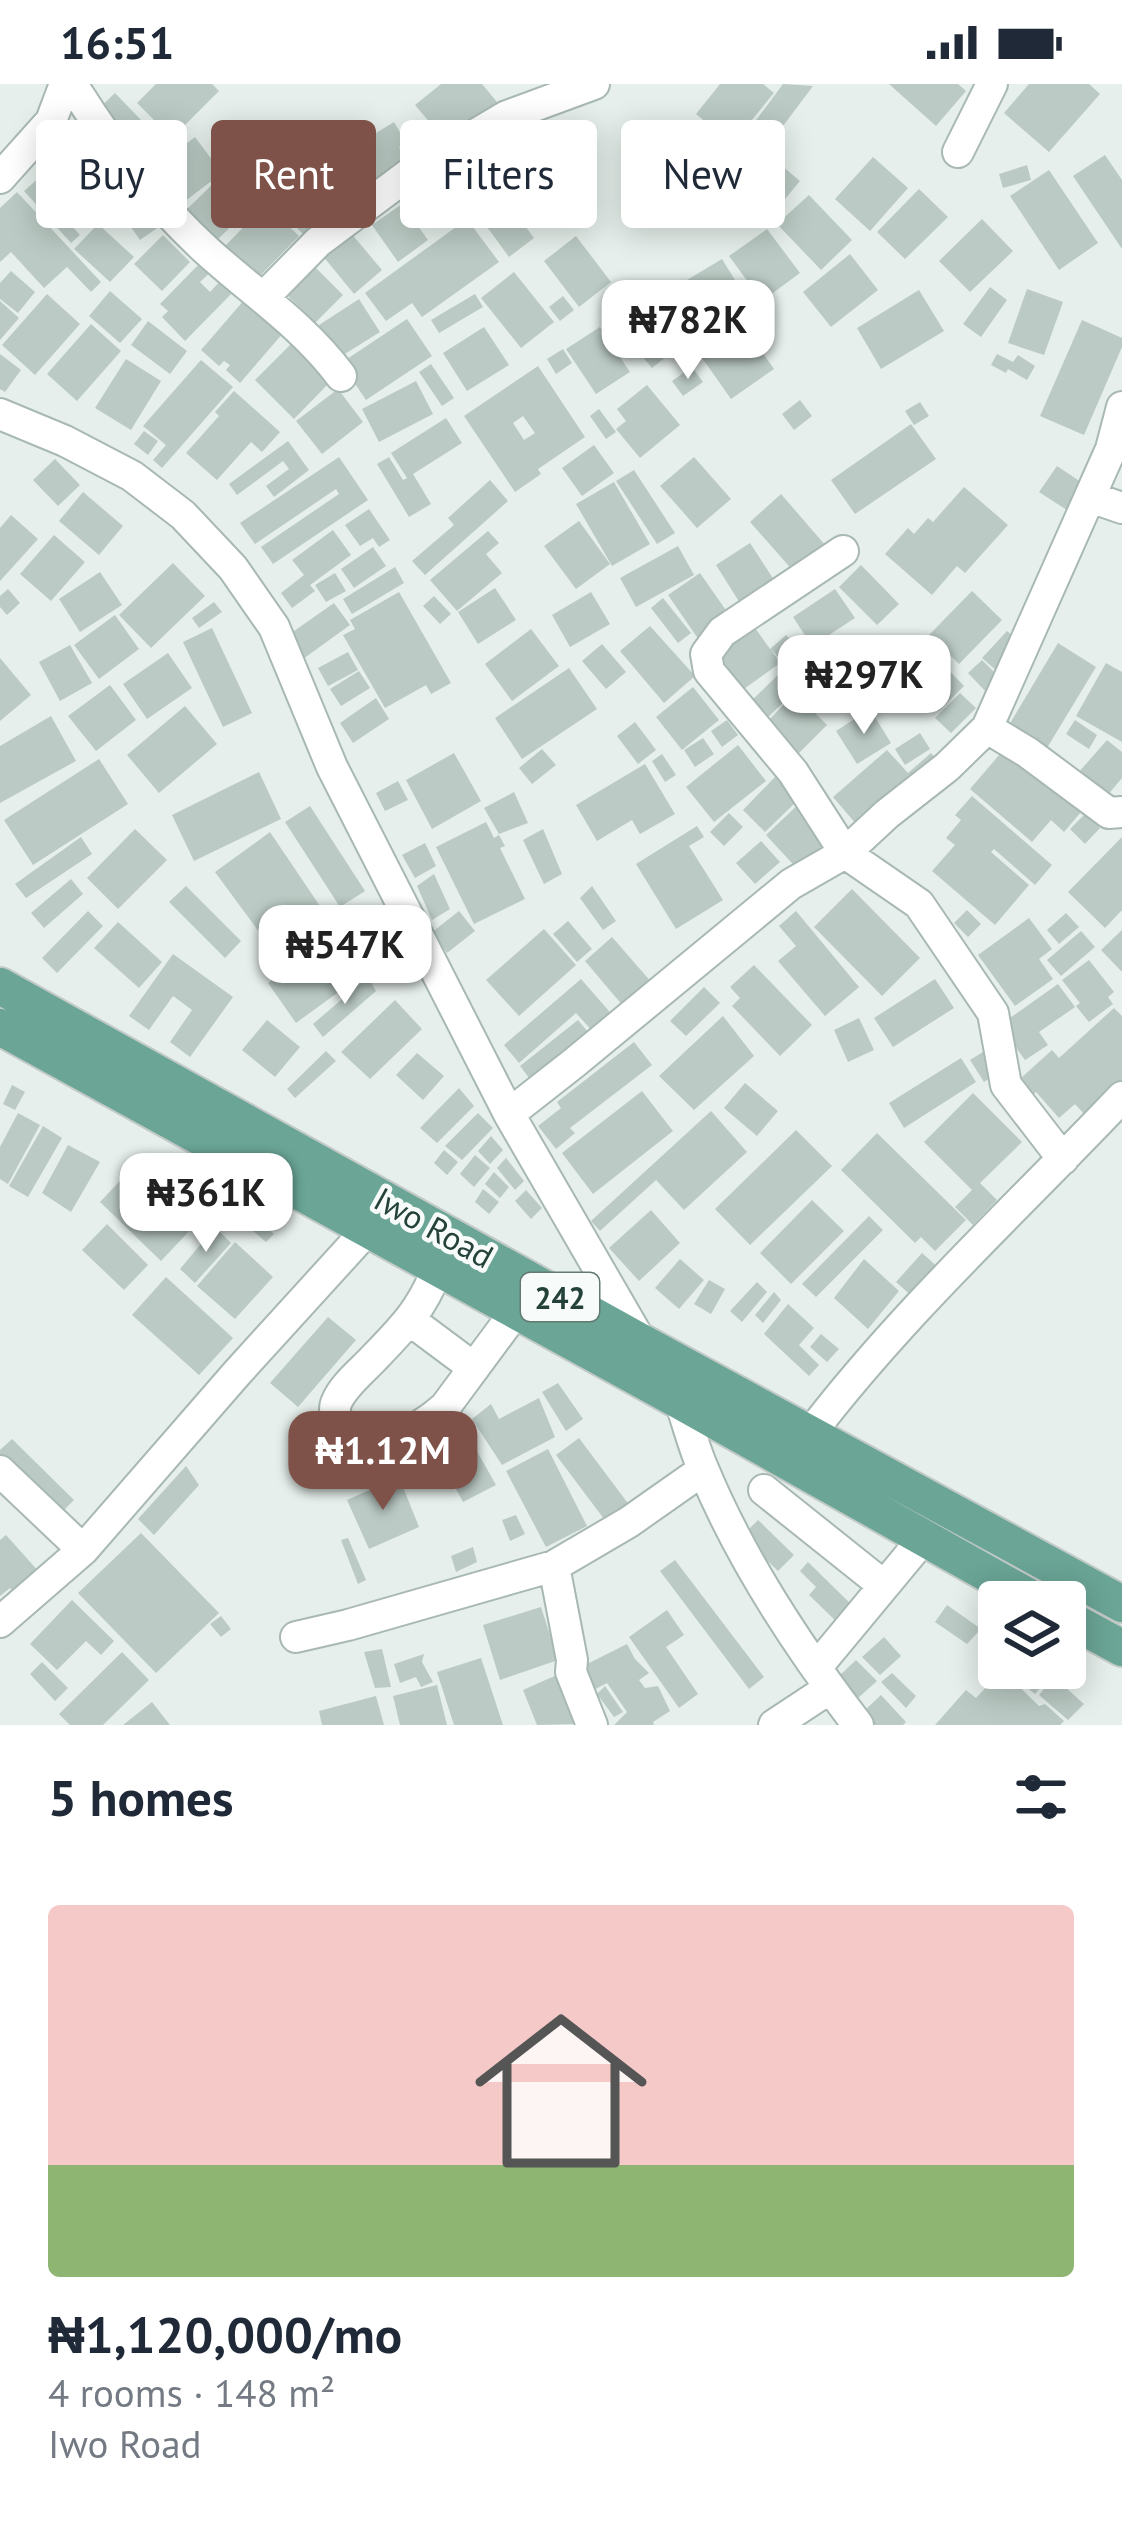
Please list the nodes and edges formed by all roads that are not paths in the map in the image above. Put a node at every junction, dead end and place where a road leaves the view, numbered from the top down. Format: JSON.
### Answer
{"nodes":[{"id":1,"x":68,"y":84,"type":"edge"},
{"id":2,"x":594,"y":84,"type":"edge"},
{"id":3,"x":992,"y":84,"type":"edge"},
{"id":4,"x":958,"y":152,"type":"dead end"},
{"id":5,"x":0,"y":178,"type":"edge"},
{"id":6,"x":264,"y":297,"type":"junction"},
{"id":7,"x":340,"y":376,"type":"dead end"},
{"id":8,"x":1122,"y":407,"type":"edge"},
{"id":9,"x":0,"y":414,"type":"edge"},
{"id":10,"x":1090,"y":497,"type":"junction"},
{"id":11,"x":1122,"y":508,"type":"edge"},
{"id":12,"x":843,"y":551,"type":"dead end"},
{"id":13,"x":988,"y":728,"type":"junction"},
{"id":14,"x":1122,"y":812,"type":"edge"},
{"id":15,"x":845,"y":853,"type":"junction"},
{"id":16,"x":0,"y":986,"type":"edge"},
{"id":17,"x":0,"y":1028,"type":"edge"},
{"id":18,"x":1122,"y":1096,"type":"edge"},
{"id":19,"x":508,"y":1114,"type":"junction"},
{"id":20,"x":1063,"y":1159,"type":"junction"},
{"id":21,"x":368,"y":1229,"type":"junction"},
{"id":22,"x":438,"y":1268,"type":"junction"},
{"id":23,"x":516,"y":1311,"type":"junction"},
{"id":24,"x":411,"y":1321,"type":"junction"},
{"id":25,"x":641,"y":1342,"type":"junction"},
{"id":26,"x":474,"y":1368,"type":"junction"},
{"id":27,"x":680,"y":1401,"type":"junction"},
{"id":28,"x":810,"y":1434,"type":"junction"},
{"id":29,"x":703,"y":1470,"type":"junction"},
{"id":30,"x":0,"y":1471,"type":"edge"},
{"id":31,"x":764,"y":1490,"type":"dead end"},
{"id":32,"x":922,"y":1539,"type":"junction"},
{"id":33,"x":83,"y":1550,"type":"junction"},
{"id":34,"x":554,"y":1566,"type":"junction"},
{"id":35,"x":999,"y":1581,"type":"edge"},
{"id":36,"x":883,"y":1586,"type":"junction"},
{"id":37,"x":1122,"y":1604,"type":"edge"},
{"id":38,"x":0,"y":1622,"type":"edge"},
{"id":39,"x":1086,"y":1628,"type":"edge"},
{"id":40,"x":296,"y":1637,"type":"dead end"},
{"id":41,"x":1122,"y":1648,"type":"edge"},
{"id":42,"x":823,"y":1678,"type":"junction"},
{"id":43,"x":592,"y":1725,"type":"edge"},
{"id":44,"x":774,"y":1725,"type":"edge"},
{"id":45,"x":858,"y":1725,"type":"edge"}],
"edges":[{"from":1,"to":5,"type":"street"},
{"from":1,"to":6,"type":"street"},
{"from":2,"to":6,"type":"street"},
{"from":3,"to":4,"type":"street"},
{"from":6,"to":7,"type":"street"},
{"from":8,"to":10,"type":"street"},
{"from":9,"to":19,"type":"street"},
{"from":10,"to":11,"type":"street"},
{"from":10,"to":13,"type":"street"},
{"from":12,"to":15,"type":"street"},
{"from":13,"to":14,"type":"street"},
{"from":13,"to":15,"type":"street"},
{"from":15,"to":19,"type":"street"},
{"from":15,"to":20,"type":"street"},
{"from":16,"to":25,"type":"main road","name":"Iwo Road","number":"242"},
{"from":17,"to":21,"type":"main road","name":"Iwo Road"},
{"from":18,"to":20,"type":"street"},
{"from":19,"to":25,"type":"street"},
{"from":20,"to":28,"type":"street"},
{"from":21,"to":22,"type":"main road","name":"Iwo Road"},
{"from":21,"to":33,"type":"street"},
{"from":22,"to":23,"type":"main road","name":"Iwo Road"},
{"from":22,"to":24,"type":"street"},
{"from":23,"to":26,"type":"street"},
{"from":23,"to":27,"type":"main road","name":"Iwo Road"},
{"from":24,"to":26,"type":"street"},
{"from":24,"to":26,"type":"street"},
{"from":25,"to":28,"type":"main road","name":"Iwo Road","number":"242"},
{"from":27,"to":29,"type":"street"},
{"from":27,"to":32,"type":"main road","name":"Iwo Road"},
{"from":28,"to":37,"type":"main road","name":"Iwo Road","number":"242"},
{"from":29,"to":34,"type":"street"},
{"from":29,"to":42,"type":"street"},
{"from":30,"to":33,"type":"street"},
{"from":31,"to":36,"type":"street"},
{"from":32,"to":35,"type":"main road","name":"Iwo Road"},
{"from":32,"to":36,"type":"street"},
{"from":33,"to":38,"type":"street"},
{"from":34,"to":40,"type":"street"},
{"from":34,"to":43,"type":"street"},
{"from":36,"to":42,"type":"street"},
{"from":39,"to":41,"type":"main road"},
{"from":42,"to":44,"type":"street"},
{"from":42,"to":45,"type":"street"}]}
